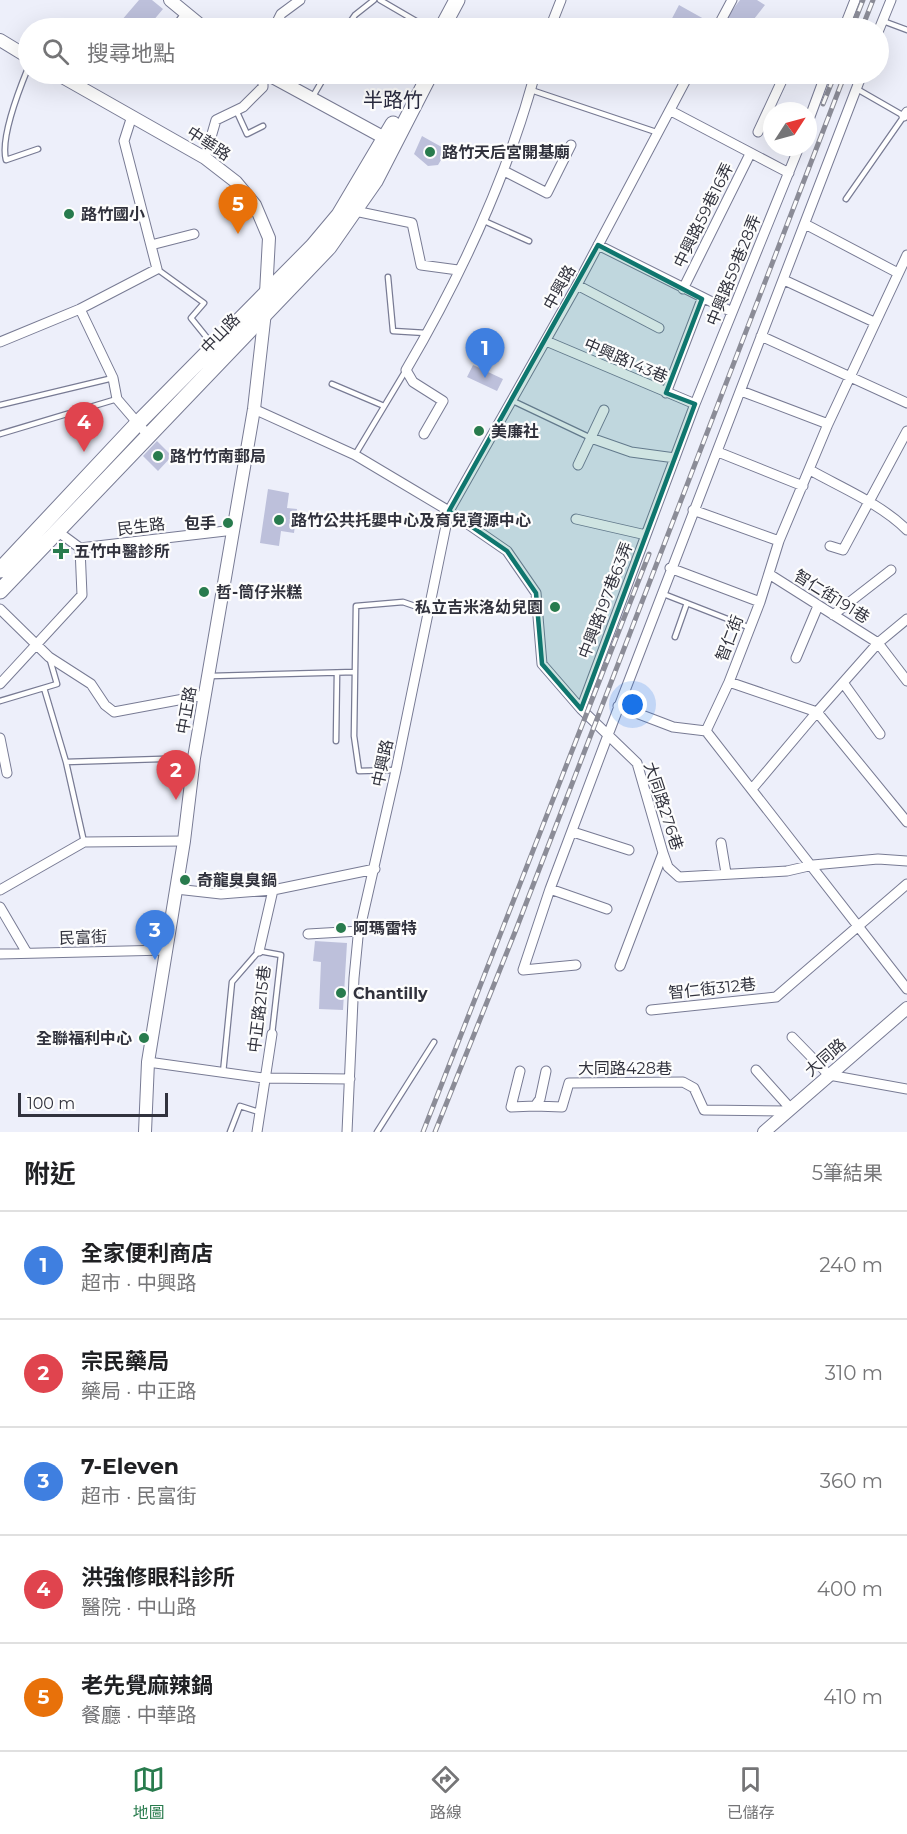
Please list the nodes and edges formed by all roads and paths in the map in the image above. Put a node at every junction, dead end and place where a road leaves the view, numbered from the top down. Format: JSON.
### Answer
{"nodes":[{"id":1,"x":170,"y":0,"type":"edge"},
{"id":2,"x":300,"y":0,"type":"edge"},
{"id":3,"x":374,"y":0,"type":"edge"},
{"id":4,"x":380,"y":0,"type":"edge"},
{"id":5,"x":457,"y":0,"type":"edge"},
{"id":6,"x":466,"y":0,"type":"edge"},
{"id":7,"x":561,"y":0,"type":"edge"},
{"id":8,"x":732,"y":0,"type":"edge"},
{"id":9,"x":855,"y":0,"type":"edge"},
{"id":10,"x":891,"y":0,"type":"edge"},
{"id":11,"x":184,"y":13,"type":"junction"},
{"id":12,"x":180,"y":18,"type":"edge"},
{"id":13,"x":191,"y":18,"type":"edge"},
{"id":14,"x":279,"y":18,"type":"edge"},
{"id":15,"x":353,"y":18,"type":"edge"},
{"id":16,"x":411,"y":18,"type":"edge"},
{"id":17,"x":447,"y":18,"type":"edge"},
{"id":18,"x":457,"y":18,"type":"edge"},
{"id":19,"x":554,"y":18,"type":"edge"},
{"id":20,"x":722,"y":18,"type":"edge"},
{"id":21,"x":848,"y":18,"type":"edge"},
{"id":22,"x":884,"y":18,"type":"edge"},
{"id":23,"x":889,"y":23,"type":"edge"},
{"id":24,"x":907,"y":30,"type":"edge"},
{"id":25,"x":0,"y":40,"type":"edge"},
{"id":26,"x":18,"y":51,"type":"edge"},
{"id":27,"x":21,"y":84,"type":"edge"},
{"id":28,"x":75,"y":84,"type":"edge"},
{"id":29,"x":263,"y":84,"type":"edge"},
{"id":30,"x":285,"y":84,"type":"edge"},
{"id":31,"x":320,"y":84,"type":"edge"},
{"id":32,"x":415,"y":84,"type":"edge"},
{"id":33,"x":423,"y":84,"type":"edge"},
{"id":34,"x":533,"y":84,"type":"edge"},
{"id":35,"x":684,"y":84,"type":"edge"},
{"id":36,"x":780,"y":84,"type":"edge"},
{"id":37,"x":820,"y":84,"type":"edge"},
{"id":38,"x":858,"y":84,"type":"edge"},
{"id":39,"x":856,"y":89,"type":"junction"},
{"id":40,"x":531,"y":90,"type":"junction"},
{"id":41,"x":312,"y":98,"type":"junction"},
{"id":42,"x":814,"y":102,"type":"edge"},
{"id":43,"x":236,"y":110,"type":"junction"},
{"id":44,"x":671,"y":111,"type":"junction"},
{"id":45,"x":906,"y":115,"type":"edge"},
{"id":46,"x":132,"y":116,"type":"junction"},
{"id":47,"x":263,"y":126,"type":"dead end"},
{"id":48,"x":758,"y":132,"type":"dead end"},
{"id":49,"x":660,"y":133,"type":"junction"},
{"id":50,"x":390,"y":141,"type":"junction"},
{"id":51,"x":571,"y":145,"type":"dead end"},
{"id":52,"x":38,"y":149,"type":"dead end"},
{"id":53,"x":750,"y":154,"type":"junction"},
{"id":54,"x":796,"y":156,"type":"edge"},
{"id":55,"x":205,"y":158,"type":"junction"},
{"id":56,"x":504,"y":171,"type":"junction"},
{"id":57,"x":789,"y":173,"type":"junction"},
{"id":58,"x":846,"y":199,"type":"dead end"},
{"id":59,"x":355,"y":211,"type":"junction"},
{"id":60,"x":482,"y":220,"type":"junction"},
{"id":61,"x":805,"y":224,"type":"junction"},
{"id":62,"x":194,"y":234,"type":"dead end"},
{"id":63,"x":529,"y":241,"type":"dead end"},
{"id":64,"x":151,"y":245,"type":"junction"},
{"id":65,"x":598,"y":245,"type":"junction"},
{"id":66,"x":907,"y":255,"type":"edge"},
{"id":67,"x":157,"y":268,"type":"junction"},
{"id":68,"x":458,"y":270,"type":"junction"},
{"id":69,"x":898,"y":273,"type":"junction"},
{"id":70,"x":388,"y":277,"type":"dead end"},
{"id":71,"x":784,"y":280,"type":"junction"},
{"id":72,"x":576,"y":285,"type":"junction"},
{"id":73,"x":683,"y":289,"type":"junction"},
{"id":74,"x":266,"y":294,"type":"junction"},
{"id":75,"x":702,"y":299,"type":"junction"},
{"id":76,"x":80,"y":309,"type":"junction"},
{"id":77,"x":265,"y":312,"type":"junction"},
{"id":78,"x":732,"y":312,"type":"junction"},
{"id":79,"x":874,"y":322,"type":"junction"},
{"id":80,"x":659,"y":328,"type":"dead end"},
{"id":81,"x":426,"y":333,"type":"junction"},
{"id":82,"x":761,"y":336,"type":"junction"},
{"id":83,"x":546,"y":341,"type":"junction"},
{"id":84,"x":0,"y":342,"type":"edge"},
{"id":85,"x":214,"y":346,"type":"junction"},
{"id":86,"x":406,"y":370,"type":"junction"},
{"id":87,"x":849,"y":376,"type":"junction"},
{"id":88,"x":113,"y":378,"type":"junction"},
{"id":89,"x":332,"y":384,"type":"dead end"},
{"id":90,"x":741,"y":391,"type":"junction"},
{"id":91,"x":666,"y":393,"type":"junction"},
{"id":92,"x":117,"y":399,"type":"junction"},
{"id":93,"x":513,"y":401,"type":"junction"},
{"id":94,"x":907,"y":403,"type":"edge"},
{"id":95,"x":694,"y":404,"type":"junction"},
{"id":96,"x":0,"y":405,"type":"edge"},
{"id":97,"x":384,"y":406,"type":"junction"},
{"id":98,"x":254,"y":409,"type":"junction"},
{"id":99,"x":604,"y":410,"type":"dead end"},
{"id":100,"x":828,"y":424,"type":"junction"},
{"id":101,"x":142,"y":429,"type":"junction"},
{"id":102,"x":907,"y":431,"type":"edge"},
{"id":103,"x":0,"y":434,"type":"edge"},
{"id":104,"x":424,"y":434,"type":"dead end"},
{"id":105,"x":591,"y":438,"type":"junction"},
{"id":106,"x":718,"y":452,"type":"junction"},
{"id":107,"x":355,"y":455,"type":"junction"},
{"id":108,"x":675,"y":458,"type":"junction"},
{"id":109,"x":578,"y":465,"type":"dead end"},
{"id":110,"x":810,"y":470,"type":"junction"},
{"id":111,"x":803,"y":486,"type":"junction"},
{"id":112,"x":868,"y":502,"type":"junction"},
{"id":113,"x":693,"y":510,"type":"junction"},
{"id":114,"x":449,"y":511,"type":"junction"},
{"id":115,"x":576,"y":519,"type":"dead end"},
{"id":116,"x":234,"y":530,"type":"junction"},
{"id":117,"x":907,"y":530,"type":"edge"},
{"id":118,"x":57,"y":531,"type":"junction"},
{"id":119,"x":646,"y":535,"type":"junction"},
{"id":120,"x":779,"y":541,"type":"junction"},
{"id":121,"x":830,"y":546,"type":"dead end"},
{"id":122,"x":80,"y":548,"type":"junction"},
{"id":123,"x":670,"y":568,"type":"junction"},
{"id":124,"x":0,"y":570,"type":"edge"},
{"id":125,"x":891,"y":570,"type":"dead end"},
{"id":126,"x":769,"y":574,"type":"junction"},
{"id":127,"x":0,"y":591,"type":"edge"},
{"id":128,"x":661,"y":593,"type":"junction"},
{"id":129,"x":760,"y":602,"type":"junction"},
{"id":130,"x":687,"y":603,"type":"junction"},
{"id":131,"x":818,"y":606,"type":"junction"},
{"id":132,"x":0,"y":609,"type":"edge"},
{"id":133,"x":429,"y":611,"type":"junction"},
{"id":134,"x":832,"y":615,"type":"junction"},
{"id":135,"x":907,"y":620,"type":"edge"},
{"id":136,"x":748,"y":627,"type":"junction"},
{"id":137,"x":675,"y":637,"type":"dead end"},
{"id":138,"x":879,"y":643,"type":"junction"},
{"id":139,"x":36,"y":644,"type":"junction"},
{"id":140,"x":50,"y":657,"type":"junction"},
{"id":141,"x":796,"y":658,"type":"dead end"},
{"id":142,"x":355,"y":672,"type":"junction"},
{"id":143,"x":337,"y":673,"type":"junction"},
{"id":144,"x":209,"y":676,"type":"junction"},
{"id":145,"x":907,"y":681,"type":"edge"},
{"id":146,"x":729,"y":682,"type":"junction"},
{"id":147,"x":0,"y":684,"type":"edge"},
{"id":148,"x":844,"y":684,"type":"junction"},
{"id":149,"x":44,"y":688,"type":"junction"},
{"id":150,"x":205,"y":695,"type":"junction"},
{"id":151,"x":0,"y":701,"type":"edge"},
{"id":152,"x":618,"y":706,"type":"junction"},
{"id":153,"x":581,"y":709,"type":"junction"},
{"id":154,"x":817,"y":712,"type":"junction"},
{"id":155,"x":706,"y":731,"type":"junction"},
{"id":156,"x":880,"y":734,"type":"dead end"},
{"id":157,"x":608,"y":735,"type":"junction"},
{"id":158,"x":0,"y":738,"type":"edge"},
{"id":159,"x":336,"y":741,"type":"dead end"},
{"id":160,"x":194,"y":758,"type":"junction"},
{"id":161,"x":66,"y":762,"type":"junction"},
{"id":162,"x":396,"y":770,"type":"junction"},
{"id":163,"x":7,"y":773,"type":"dead end"},
{"id":164,"x":752,"y":789,"type":"junction"},
{"id":165,"x":907,"y":822,"type":"edge"},
{"id":166,"x":573,"y":832,"type":"junction"},
{"id":167,"x":184,"y":841,"type":"junction"},
{"id":168,"x":84,"y":842,"type":"junction"},
{"id":169,"x":721,"y":843,"type":"dead end"},
{"id":170,"x":629,"y":850,"type":"dead end"},
{"id":171,"x":663,"y":853,"type":"junction"},
{"id":172,"x":907,"y":861,"type":"edge"},
{"id":173,"x":813,"y":865,"type":"junction"},
{"id":174,"x":375,"y":869,"type":"junction"},
{"id":175,"x":726,"y":873,"type":"junction"},
{"id":176,"x":907,"y":884,"type":"edge"},
{"id":177,"x":176,"y":889,"type":"junction"},
{"id":178,"x":550,"y":889,"type":"junction"},
{"id":179,"x":0,"y":890,"type":"edge"},
{"id":180,"x":273,"y":890,"type":"junction"},
{"id":181,"x":0,"y":907,"type":"edge"},
{"id":182,"x":607,"y":909,"type":"dead end"},
{"id":183,"x":859,"y":927,"type":"junction"},
{"id":184,"x":360,"y":931,"type":"junction"},
{"id":185,"x":308,"y":934,"type":"dead end"},
{"id":186,"x":167,"y":950,"type":"junction"},
{"id":187,"x":259,"y":951,"type":"junction"},
{"id":188,"x":27,"y":953,"type":"junction"},
{"id":189,"x":0,"y":954,"type":"edge"},
{"id":190,"x":576,"y":965,"type":"dead end"},
{"id":191,"x":620,"y":966,"type":"dead end"},
{"id":192,"x":907,"y":989,"type":"edge"},
{"id":193,"x":907,"y":1008,"type":"edge"},
{"id":194,"x":651,"y":1010,"type":"dead end"},
{"id":195,"x":272,"y":1034,"type":"joint"},
{"id":196,"x":792,"y":1037,"type":"dead end"},
{"id":197,"x":434,"y":1042,"type":"dead end"},
{"id":198,"x":148,"y":1062,"type":"junction"},
{"id":199,"x":756,"y":1070,"type":"dead end"},
{"id":200,"x":520,"y":1071,"type":"dead end"},
{"id":201,"x":546,"y":1071,"type":"dead end"},
{"id":202,"x":223,"y":1073,"type":"junction"},
{"id":203,"x":829,"y":1075,"type":"junction"},
{"id":204,"x":263,"y":1078,"type":"junction"},
{"id":205,"x":350,"y":1079,"type":"junction"},
{"id":206,"x":907,"y":1089,"type":"edge"},
{"id":207,"x":535,"y":1106,"type":"junction"},
{"id":208,"x":790,"y":1110,"type":"junction"},
{"id":209,"x":259,"y":1112,"type":"junction"},
{"id":210,"x":146,"y":1132,"type":"edge"},
{"id":211,"x":230,"y":1132,"type":"edge"},
{"id":212,"x":257,"y":1132,"type":"edge"},
{"id":213,"x":347,"y":1132,"type":"edge"},
{"id":214,"x":377,"y":1132,"type":"edge"},
{"id":215,"x":764,"y":1132,"type":"edge"}],
"edges":[{"from":1,"to":11,"type":"street"},
{"from":2,"to":14,"type":"street"},
{"from":3,"to":15,"type":"lane"},
{"from":4,"to":16,"type":"lane"},
{"from":5,"to":17,"type":"main road"},
{"from":6,"to":18,"type":"main road"},
{"from":7,"to":19,"type":"street"},
{"from":8,"to":20,"type":"street"},
{"from":9,"to":21,"type":"street"},
{"from":10,"to":22,"type":"street"},
{"from":11,"to":12,"type":"lane"},
{"from":11,"to":13,"type":"street"},
{"from":23,"to":24,"type":"lane"},
{"from":25,"to":26,"type":"street"},
{"from":27,"to":52,"type":"lane"},
{"from":28,"to":46,"type":"street","name":"中華路"},
{"from":29,"to":43,"type":"street"},
{"from":30,"to":41,"type":"street"},
{"from":31,"to":41,"type":"lane"},
{"from":32,"to":50,"type":"main road","name":"中山路"},
{"from":33,"to":50,"type":"main road","name":"中山路"},
{"from":34,"to":40,"type":"street"},
{"from":35,"to":44,"type":"street","name":"中興路"},
{"from":36,"to":48,"type":"street"},
{"from":37,"to":42,"type":"street"},
{"from":38,"to":39,"type":"street"},
{"from":39,"to":45,"type":"lane"},
{"from":39,"to":61,"type":"street"},
{"from":40,"to":49,"type":"lane"},
{"from":40,"to":56,"type":"street"},
{"from":41,"to":50,"type":"street"},
{"from":43,"to":47,"type":"lane"},
{"from":43,"to":55,"type":"street"},
{"from":44,"to":49,"type":"street","name":"中興路"},
{"from":44,"to":53,"type":"street"},
{"from":45,"to":58,"type":"lane"},
{"from":46,"to":55,"type":"street","name":"中華路"},
{"from":46,"to":64,"type":"street"},
{"from":49,"to":65,"type":"street","name":"中興路"},
{"from":50,"to":59,"type":"main road","name":"中山路"},
{"from":50,"to":74,"type":"main road","name":"中山路"},
{"from":51,"to":56,"type":"street"},
{"from":53,"to":57,"type":"street"},
{"from":53,"to":73,"type":"street","name":"中興路59巷16弄"},
{"from":54,"to":57,"type":"street","name":"中興路59巷28弄"},
{"from":55,"to":74,"type":"street","name":"中華路"},
{"from":56,"to":60,"type":"street"},
{"from":57,"to":78,"type":"street","name":"中興路59巷28弄"},
{"from":59,"to":68,"type":"street"},
{"from":59,"to":77,"type":"main road","name":"中山路"},
{"from":60,"to":63,"type":"lane"},
{"from":60,"to":68,"type":"street"},
{"from":61,"to":69,"type":"street"},
{"from":61,"to":71,"type":"street"},
{"from":62,"to":64,"type":"street"},
{"from":64,"to":67,"type":"street"},
{"from":65,"to":72,"type":"street","name":"中興路"},
{"from":65,"to":73,"type":"street"},
{"from":66,"to":69,"type":"street","name":"智仁街"},
{"from":67,"to":76,"type":"street"},
{"from":67,"to":85,"type":"lane"},
{"from":68,"to":81,"type":"street"},
{"from":69,"to":79,"type":"street","name":"智仁街"},
{"from":70,"to":81,"type":"lane"},
{"from":71,"to":79,"type":"street"},
{"from":71,"to":82,"type":"street"},
{"from":72,"to":80,"type":"street"},
{"from":72,"to":83,"type":"street","name":"中興路"},
{"from":73,"to":75,"type":"street"},
{"from":74,"to":77,"type":"street","name":"中正路"},
{"from":74,"to":85,"type":"main road","name":"中山路"},
{"from":75,"to":78,"type":"street"},
{"from":75,"to":91,"type":"street"},
{"from":76,"to":84,"type":"street"},
{"from":76,"to":88,"type":"street"},
{"from":77,"to":98,"type":"street","name":"中正路"},
{"from":77,"to":101,"type":"main road","name":"中山路"},
{"from":78,"to":95,"type":"street","name":"中興路59巷28弄"},
{"from":79,"to":87,"type":"street","name":"智仁街"},
{"from":81,"to":86,"type":"street"},
{"from":82,"to":87,"type":"street"},
{"from":82,"to":90,"type":"street"},
{"from":83,"to":91,"type":"street","name":"中興路143巷"},
{"from":83,"to":93,"type":"street","name":"中興路"},
{"from":85,"to":101,"type":"main road","name":"中山路"},
{"from":86,"to":97,"type":"lane"},
{"from":86,"to":104,"type":"street"},
{"from":87,"to":94,"type":"street"},
{"from":87,"to":100,"type":"street","name":"智仁街"},
{"from":88,"to":92,"type":"street"},
{"from":88,"to":96,"type":"lane"},
{"from":89,"to":97,"type":"lane"},
{"from":90,"to":100,"type":"street"},
{"from":90,"to":106,"type":"street"},
{"from":91,"to":95,"type":"street","name":"中興路143巷"},
{"from":92,"to":101,"type":"street"},
{"from":92,"to":103,"type":"lane"},
{"from":93,"to":105,"type":"lane"},
{"from":93,"to":114,"type":"street","name":"中興路"},
{"from":95,"to":108,"type":"street","name":"中興路59巷28弄"},
{"from":97,"to":107,"type":"lane"},
{"from":98,"to":107,"type":"street"},
{"from":98,"to":116,"type":"street","name":"中正路"},
{"from":99,"to":105,"type":"street"},
{"from":100,"to":110,"type":"street","name":"智仁街"},
{"from":101,"to":118,"type":"main road","name":"中山路"},
{"from":101,"to":124,"type":"main road","name":"中山路"},
{"from":102,"to":112,"type":"street"},
{"from":105,"to":108,"type":"street"},
{"from":105,"to":109,"type":"street"},
{"from":106,"to":111,"type":"street"},
{"from":106,"to":113,"type":"street"},
{"from":107,"to":114,"type":"street"},
{"from":108,"to":119,"type":"street","name":"中興路59巷28弄"},
{"from":110,"to":111,"type":"street","name":"智仁街"},
{"from":110,"to":112,"type":"street"},
{"from":111,"to":120,"type":"street","name":"智仁街"},
{"from":112,"to":117,"type":"street"},
{"from":112,"to":121,"type":"street"},
{"from":113,"to":120,"type":"street"},
{"from":113,"to":123,"type":"street"},
{"from":114,"to":133,"type":"street","name":"中興路"},
{"from":114,"to":153,"type":"street","name":"大同路276巷"},
{"from":115,"to":119,"type":"street","name":"中興路197巷63弄"},
{"from":116,"to":122,"type":"street","name":"民生路"},
{"from":116,"to":144,"type":"street","name":"中正路"},
{"from":118,"to":122,"type":"street"},
{"from":118,"to":127,"type":"main road","name":"中山路"},
{"from":119,"to":153,"type":"street","name":"中興路197巷63弄"},
{"from":120,"to":126,"type":"street","name":"智仁街"},
{"from":122,"to":139,"type":"street"},
{"from":123,"to":128,"type":"street"},
{"from":123,"to":129,"type":"street"},
{"from":125,"to":134,"type":"street"},
{"from":126,"to":129,"type":"street","name":"智仁街"},
{"from":126,"to":131,"type":"street","name":"智仁街191巷"},
{"from":128,"to":130,"type":"lane"},
{"from":128,"to":152,"type":"street"},
{"from":129,"to":136,"type":"street","name":"智仁街"},
{"from":130,"to":136,"type":"lane"},
{"from":130,"to":137,"type":"lane"},
{"from":131,"to":134,"type":"street","name":"智仁街191巷"},
{"from":131,"to":141,"type":"street"},
{"from":132,"to":139,"type":"street"},
{"from":133,"to":142,"type":"lane"},
{"from":133,"to":162,"type":"street","name":"中興路"},
{"from":134,"to":138,"type":"street","name":"智仁街191巷"},
{"from":135,"to":138,"type":"street"},
{"from":136,"to":146,"type":"street","name":"智仁街"},
{"from":138,"to":145,"type":"street"},
{"from":138,"to":148,"type":"street"},
{"from":139,"to":140,"type":"street"},
{"from":139,"to":147,"type":"street"},
{"from":140,"to":149,"type":"lane"},
{"from":140,"to":150,"type":"street"},
{"from":142,"to":143,"type":"lane"},
{"from":142,"to":162,"type":"lane"},
{"from":143,"to":144,"type":"lane"},
{"from":143,"to":159,"type":"lane"},
{"from":144,"to":150,"type":"street","name":"中正路"},
{"from":146,"to":154,"type":"street"},
{"from":146,"to":155,"type":"street","name":"智仁街"},
{"from":148,"to":154,"type":"street"},
{"from":148,"to":156,"type":"street"},
{"from":149,"to":151,"type":"lane"},
{"from":149,"to":161,"type":"lane"},
{"from":150,"to":160,"type":"street","name":"中正路"},
{"from":152,"to":155,"type":"street"},
{"from":152,"to":157,"type":"street"},
{"from":153,"to":157,"type":"street","name":"大同路276巷"},
{"from":154,"to":164,"type":"street"},
{"from":154,"to":165,"type":"street"},
{"from":155,"to":164,"type":"street"},
{"from":157,"to":166,"type":"street"},
{"from":157,"to":171,"type":"street","name":"大同路276巷"},
{"from":158,"to":163,"type":"street"},
{"from":160,"to":161,"type":"lane"},
{"from":160,"to":167,"type":"street","name":"中正路"},
{"from":161,"to":168,"type":"lane"},
{"from":162,"to":174,"type":"street","name":"中興路"},
{"from":164,"to":173,"type":"street"},
{"from":166,"to":170,"type":"street"},
{"from":166,"to":178,"type":"street"},
{"from":167,"to":168,"type":"street"},
{"from":167,"to":177,"type":"street","name":"中正路"},
{"from":168,"to":179,"type":"street"},
{"from":169,"to":175,"type":"street"},
{"from":171,"to":175,"type":"street","name":"大同路276巷"},
{"from":171,"to":191,"type":"street"},
{"from":172,"to":173,"type":"street","name":"大同路276巷"},
{"from":173,"to":175,"type":"street","name":"大同路276巷"},
{"from":173,"to":183,"type":"street"},
{"from":174,"to":180,"type":"street"},
{"from":174,"to":184,"type":"street","name":"中興路"},
{"from":176,"to":183,"type":"street","name":"智仁街312巷"},
{"from":177,"to":180,"type":"street"},
{"from":177,"to":186,"type":"street","name":"中正路"},
{"from":178,"to":182,"type":"street"},
{"from":178,"to":190,"type":"street"},
{"from":180,"to":187,"type":"street"},
{"from":181,"to":188,"type":"street"},
{"from":183,"to":192,"type":"street"},
{"from":183,"to":194,"type":"street","name":"智仁街312巷"},
{"from":184,"to":185,"type":"street"},
{"from":184,"to":205,"type":"street","name":"中興路"},
{"from":186,"to":188,"type":"street","name":"民富街"},
{"from":186,"to":198,"type":"street","name":"中正路"},
{"from":187,"to":195,"type":"lane","name":"中正路215巷"},
{"from":187,"to":202,"type":"lane","name":"中正路215巷"},
{"from":188,"to":189,"type":"street","name":"民富街"},
{"from":193,"to":203,"type":"street","name":"大同路"},
{"from":195,"to":204,"type":"street","name":"中正路215巷"},
{"from":196,"to":203,"type":"street"},
{"from":197,"to":214,"type":"lane"},
{"from":198,"to":202,"type":"street","name":"中正路215巷"},
{"from":198,"to":210,"type":"street","name":"中正路"},
{"from":199,"to":208,"type":"street"},
{"from":200,"to":207,"type":"street"},
{"from":201,"to":207,"type":"street"},
{"from":202,"to":204,"type":"street","name":"中正路215巷"},
{"from":203,"to":206,"type":"street"},
{"from":203,"to":208,"type":"street","name":"大同路"},
{"from":204,"to":205,"type":"street","name":"中正路215巷"},
{"from":204,"to":209,"type":"street","name":"中正路215巷"},
{"from":205,"to":213,"type":"street"},
{"from":207,"to":208,"type":"street","name":"大同路428巷"},
{"from":208,"to":215,"type":"street","name":"大同路"},
{"from":209,"to":211,"type":"lane"},
{"from":209,"to":212,"type":"street","name":"中正路215巷"}]}
